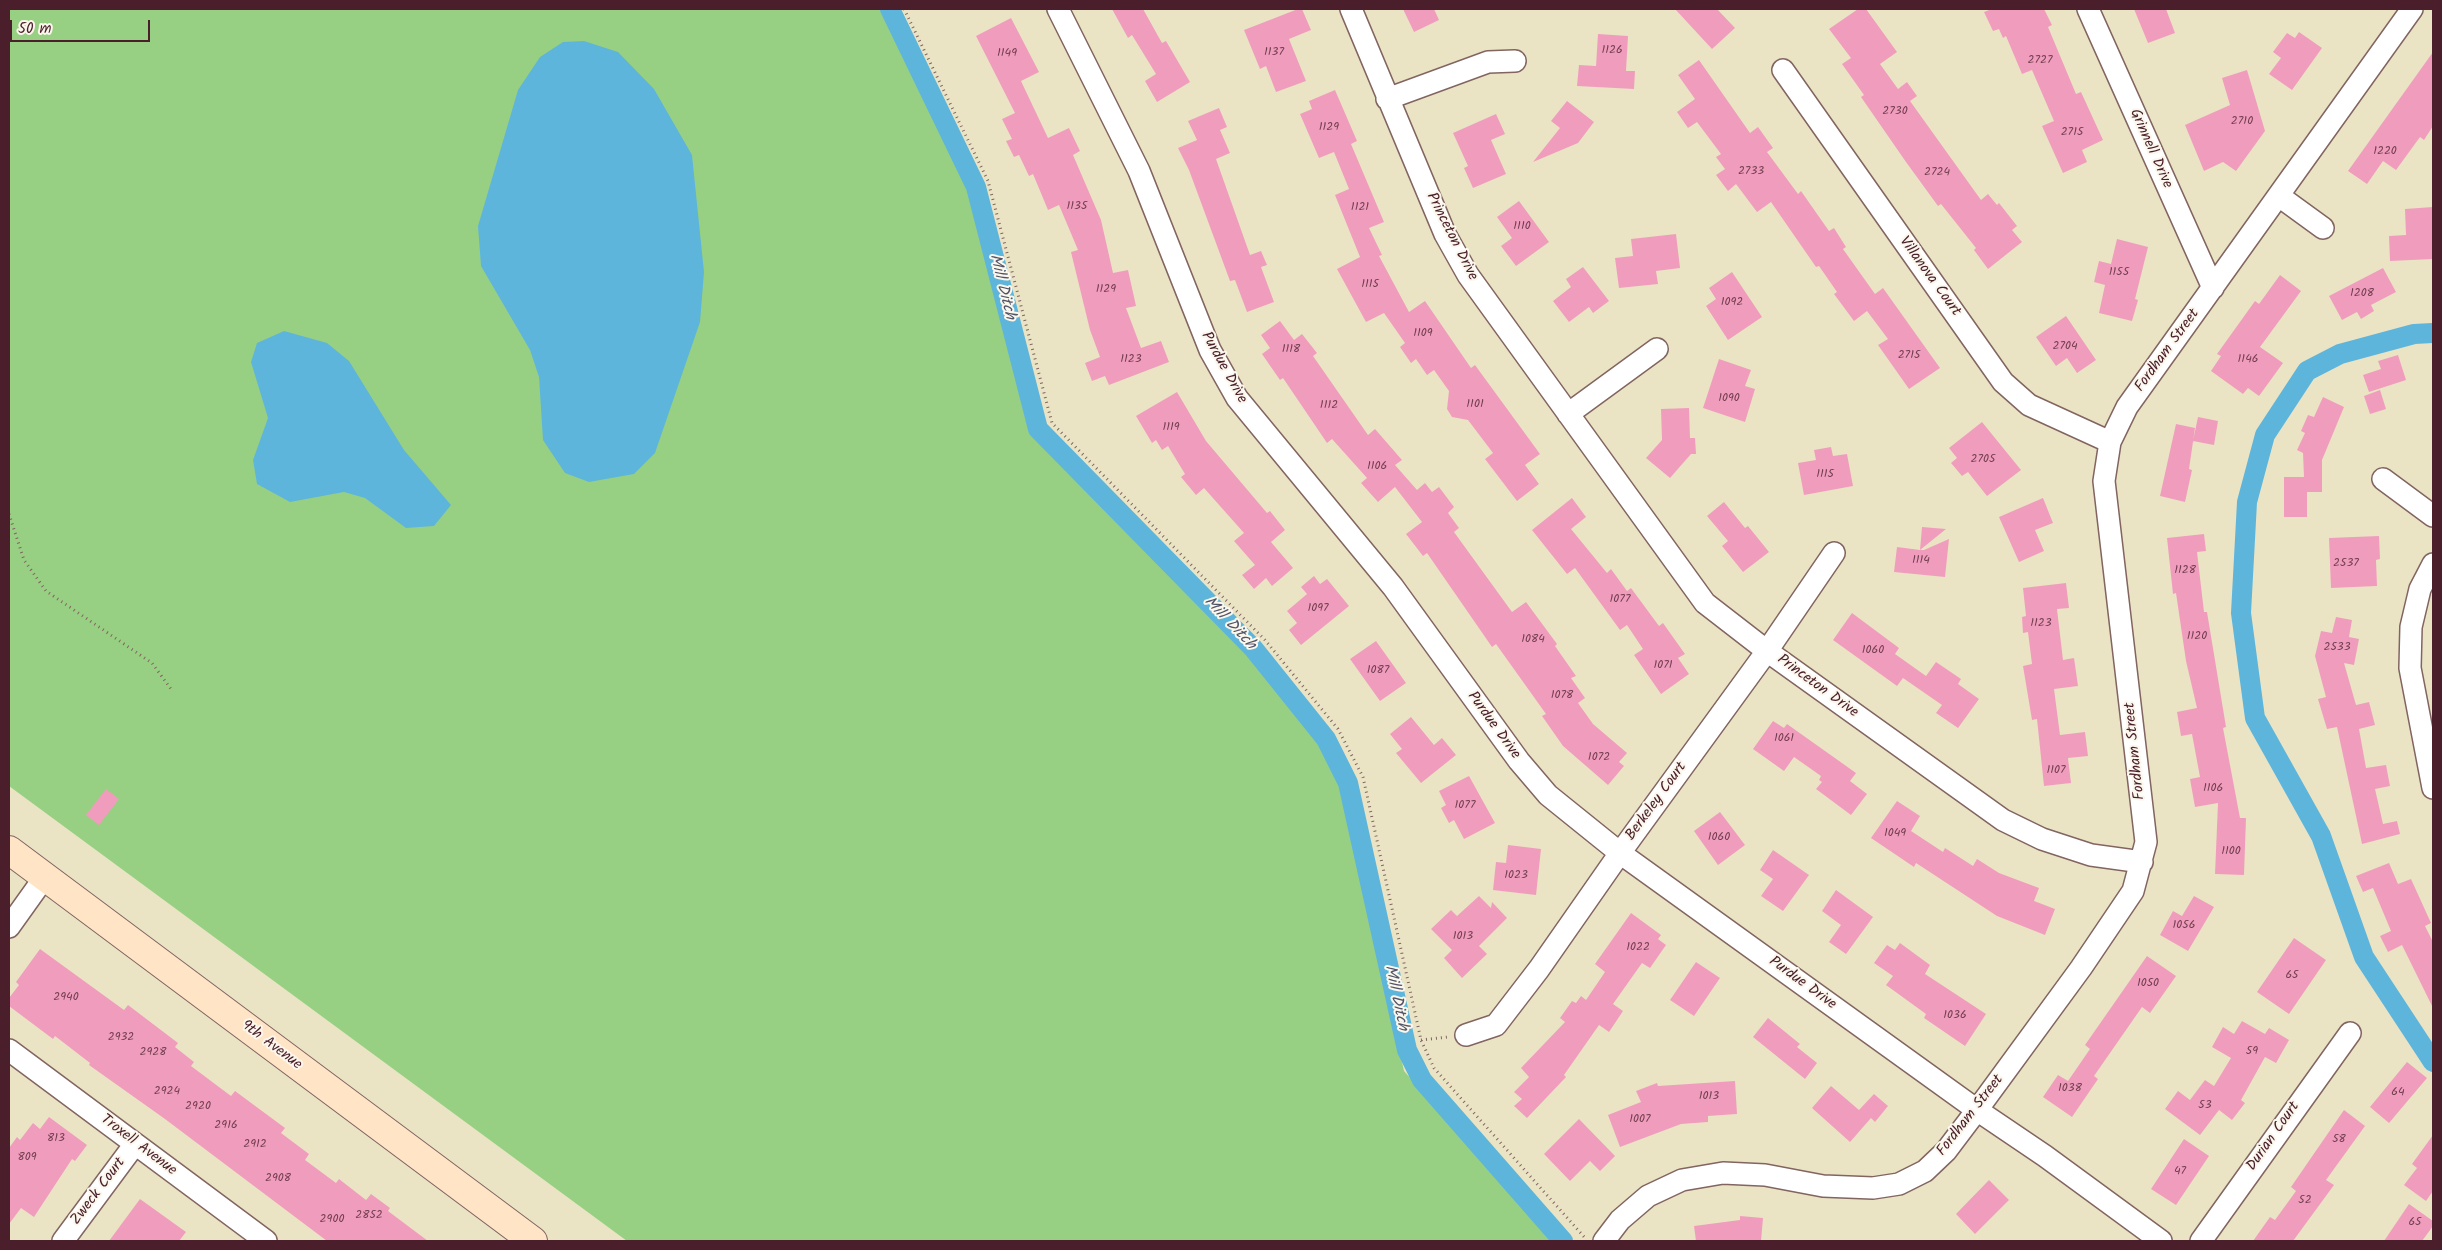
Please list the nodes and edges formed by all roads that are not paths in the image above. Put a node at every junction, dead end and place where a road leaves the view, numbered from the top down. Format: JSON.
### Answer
{"nodes":[{"id":1,"x":1058,"y":9,"type":"edge"},
{"id":2,"x":1351,"y":9,"type":"edge"},
{"id":3,"x":2088,"y":9,"type":"edge"},
{"id":4,"x":2412,"y":9,"type":"edge"},
{"id":5,"x":1515,"y":61,"type":"dead end"},
{"id":6,"x":1783,"y":70,"type":"dead end"},
{"id":7,"x":1387,"y":99,"type":"junction"},
{"id":8,"x":2279,"y":196,"type":"junction"},
{"id":9,"x":2322,"y":228,"type":"dead end"},
{"id":10,"x":2213,"y":288,"type":"junction"},
{"id":11,"x":1657,"y":349,"type":"dead end"},
{"id":12,"x":1568,"y":414,"type":"junction"},
{"id":13,"x":2110,"y":442,"type":"junction"},
{"id":14,"x":2383,"y":479,"type":"dead end"},
{"id":15,"x":2433,"y":516,"type":"edge"},
{"id":16,"x":1834,"y":553,"type":"dead end"},
{"id":17,"x":2433,"y":564,"type":"edge"},
{"id":18,"x":1767,"y":651,"type":"junction"},
{"id":19,"x":2433,"y":788,"type":"edge"},
{"id":20,"x":9,"y":850,"type":"edge"},
{"id":21,"x":1620,"y":853,"type":"junction"},
{"id":22,"x":2142,"y":862,"type":"junction"},
{"id":23,"x":44,"y":878,"type":"junction"},
{"id":24,"x":9,"y":927,"type":"edge"},
{"id":25,"x":2350,"y":1033,"type":"dead end"},
{"id":26,"x":1466,"y":1035,"type":"road end"},
{"id":27,"x":9,"y":1050,"type":"edge"},
{"id":28,"x":1977,"y":1110,"type":"junction"},
{"id":29,"x":135,"y":1144,"type":"junction"},
{"id":30,"x":63,"y":1241,"type":"edge"},
{"id":31,"x":266,"y":1241,"type":"edge"},
{"id":32,"x":534,"y":1241,"type":"edge"},
{"id":33,"x":1604,"y":1241,"type":"edge"},
{"id":34,"x":2161,"y":1241,"type":"edge"},
{"id":35,"x":2201,"y":1241,"type":"edge"}],
"edges":[{"from":1,"to":21,"type":"street","name":"Purdue Drive"},
{"from":2,"to":7,"type":"street","name":"Princeton Drive"},
{"from":3,"to":10,"type":"street","name":"Grinnell Drive"},
{"from":4,"to":8,"type":"street","name":"Fordham Street"},
{"from":5,"to":7,"type":"street"},
{"from":6,"to":13,"type":"street","name":"Villanova Court"},
{"from":7,"to":12,"type":"street","name":"Princeton Drive"},
{"from":8,"to":9,"type":"street"},
{"from":8,"to":10,"type":"street","name":"Fordham Street"},
{"from":10,"to":13,"type":"street","name":"Fordham Street"},
{"from":11,"to":12,"type":"street"},
{"from":12,"to":18,"type":"street","name":"Princeton Drive"},
{"from":13,"to":22,"type":"street","name":"Fordham Street"},
{"from":14,"to":15,"type":"street"},
{"from":16,"to":18,"type":"street","name":"Berkeley Court"},
{"from":17,"to":19,"type":"street"},
{"from":18,"to":21,"type":"street","name":"Berkeley Court"},
{"from":18,"to":22,"type":"street","name":"Princeton Drive"},
{"from":20,"to":23,"type":"main road","name":"9th Avenue"},
{"from":21,"to":26,"type":"street","name":"Berkeley Court"},
{"from":21,"to":28,"type":"street","name":"Purdue Drive"},
{"from":22,"to":28,"type":"street","name":"Fordham Street"},
{"from":23,"to":24,"type":"street"},
{"from":23,"to":32,"type":"main road","name":"9th Avenue"},
{"from":25,"to":35,"type":"street","name":"Durian Court"},
{"from":27,"to":29,"type":"street","name":"Troxell Avenue"},
{"from":28,"to":33,"type":"street","name":"Fordham Street"},
{"from":28,"to":34,"type":"street","name":"Purdue Drive"},
{"from":29,"to":30,"type":"street","name":"Zweck Court"},
{"from":29,"to":31,"type":"street","name":"Troxell Avenue"}]}
